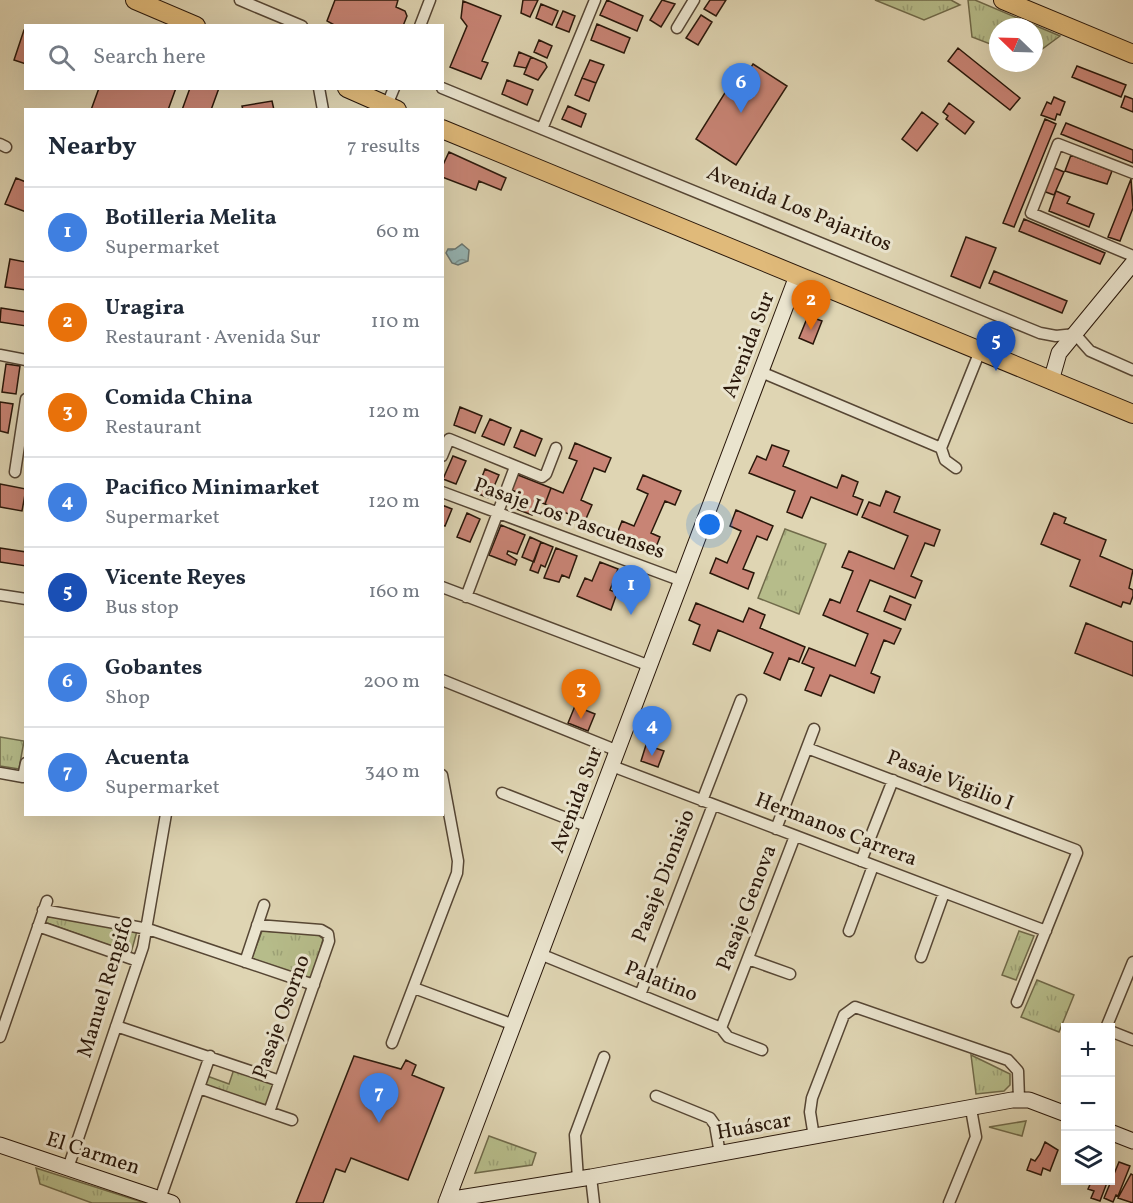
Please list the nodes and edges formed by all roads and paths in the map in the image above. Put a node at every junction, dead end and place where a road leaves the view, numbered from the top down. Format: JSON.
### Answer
{"nodes":[{"id":1,"x":135,"y":0,"type":"edge"},
{"id":2,"x":240,"y":0,"type":"edge"},
{"id":3,"x":430,"y":0,"type":"edge"},
{"id":4,"x":595,"y":0,"type":"edge"},
{"id":5,"x":694,"y":0,"type":"edge"},
{"id":6,"x":1002,"y":0,"type":"edge"},
{"id":7,"x":191,"y":24,"type":"edge"},
{"id":8,"x":297,"y":24,"type":"edge"},
{"id":9,"x":421,"y":24,"type":"edge"},
{"id":10,"x":676,"y":28,"type":"dead end"},
{"id":11,"x":1133,"y":54,"type":"edge"},
{"id":12,"x":444,"y":89,"type":"edge"},
{"id":13,"x":319,"y":90,"type":"edge"},
{"id":14,"x":354,"y":90,"type":"edge"},
{"id":15,"x":392,"y":101,"type":"edge"},
{"id":16,"x":323,"y":108,"type":"edge"},
{"id":17,"x":542,"y":129,"type":"junction"},
{"id":18,"x":444,"y":130,"type":"edge"},
{"id":19,"x":1133,"y":173,"type":"edge"},
{"id":20,"x":1133,"y":256,"type":"edge"},
{"id":21,"x":1133,"y":263,"type":"edge"},
{"id":22,"x":797,"y":276,"type":"junction"},
{"id":23,"x":1075,"y":334,"type":"junction"},
{"id":24,"x":980,"y":351,"type":"junction"},
{"id":25,"x":0,"y":355,"type":"edge"},
{"id":26,"x":24,"y":360,"type":"edge"},
{"id":27,"x":1133,"y":370,"type":"edge"},
{"id":28,"x":762,"y":372,"type":"junction"},
{"id":29,"x":1051,"y":381,"type":"junction"},
{"id":30,"x":24,"y":412,"type":"edge"},
{"id":31,"x":1133,"y":414,"type":"edge"},
{"id":32,"x":941,"y":447,"type":"junction"},
{"id":33,"x":556,"y":448,"type":"dead end"},
{"id":34,"x":444,"y":451,"type":"edge"},
{"id":35,"x":515,"y":467,"type":"junction"},
{"id":36,"x":956,"y":468,"type":"dead end"},
{"id":37,"x":15,"y":472,"type":"dead end"},
{"id":38,"x":444,"y":493,"type":"edge"},
{"id":39,"x":498,"y":514,"type":"junction"},
{"id":40,"x":682,"y":581,"type":"junction"},
{"id":41,"x":444,"y":588,"type":"edge"},
{"id":42,"x":0,"y":595,"type":"edge"},
{"id":43,"x":466,"y":597,"type":"junction"},
{"id":44,"x":24,"y":599,"type":"edge"},
{"id":45,"x":650,"y":666,"type":"junction"},
{"id":46,"x":444,"y":682,"type":"edge"},
{"id":47,"x":741,"y":700,"type":"dead end"},
{"id":48,"x":814,"y":729,"type":"dead end"},
{"id":49,"x":807,"y":748,"type":"junction"},
{"id":50,"x":618,"y":751,"type":"junction"},
{"id":51,"x":612,"y":766,"type":"junction"},
{"id":52,"x":0,"y":773,"type":"edge"},
{"id":53,"x":24,"y":777,"type":"edge"},
{"id":54,"x":892,"y":780,"type":"junction"},
{"id":55,"x":444,"y":786,"type":"edge"},
{"id":56,"x":502,"y":793,"type":"dead end"},
{"id":57,"x":707,"y":802,"type":"junction"},
{"id":58,"x":166,"y":816,"type":"edge"},
{"id":59,"x":589,"y":827,"type":"junction"},
{"id":60,"x":776,"y":829,"type":"junction"},
{"id":61,"x":795,"y":836,"type":"junction"},
{"id":62,"x":861,"y":861,"type":"junction"},
{"id":63,"x":873,"y":866,"type":"junction"},
{"id":64,"x":944,"y":893,"type":"junction"},
{"id":65,"x":264,"y":905,"type":"dead end"},
{"id":66,"x":258,"y":925,"type":"junction"},
{"id":67,"x":38,"y":926,"type":"junction"},
{"id":68,"x":148,"y":929,"type":"junction"},
{"id":69,"x":849,"y":931,"type":"dead end"},
{"id":70,"x":1046,"y":931,"type":"junction"},
{"id":71,"x":540,"y":954,"type":"junction"},
{"id":72,"x":921,"y":957,"type":"dead end"},
{"id":73,"x":748,"y":959,"type":"junction"},
{"id":74,"x":138,"y":961,"type":"junction"},
{"id":75,"x":245,"y":962,"type":"junction"},
{"id":76,"x":1133,"y":962,"type":"edge"},
{"id":77,"x":790,"y":974,"type":"dead end"},
{"id":78,"x":314,"y":985,"type":"junction"},
{"id":79,"x":414,"y":988,"type":"junction"},
{"id":80,"x":640,"y":994,"type":"junction"},
{"id":81,"x":1017,"y":1002,"type":"dead end"},
{"id":82,"x":1108,"y":1023,"type":"edge"},
{"id":83,"x":514,"y":1025,"type":"junction"},
{"id":84,"x":116,"y":1026,"type":"junction"},
{"id":85,"x":721,"y":1028,"type":"junction"},
{"id":86,"x":1,"y":1030,"type":"edge"},
{"id":87,"x":1115,"y":1033,"type":"edge"},
{"id":88,"x":1133,"y":1040,"type":"edge"},
{"id":89,"x":392,"y":1043,"type":"dead end"},
{"id":90,"x":762,"y":1050,"type":"dead end"},
{"id":91,"x":210,"y":1056,"type":"junction"},
{"id":92,"x":604,"y":1057,"type":"dead end"},
{"id":93,"x":280,"y":1081,"type":"junction"},
{"id":94,"x":199,"y":1088,"type":"junction"},
{"id":95,"x":656,"y":1096,"type":"dead end"},
{"id":96,"x":1019,"y":1099,"type":"junction"},
{"id":97,"x":971,"y":1109,"type":"junction"},
{"id":98,"x":269,"y":1112,"type":"junction"},
{"id":99,"x":1061,"y":1113,"type":"edge"},
{"id":100,"x":292,"y":1120,"type":"dead end"},
{"id":101,"x":1115,"y":1134,"type":"edge"},
{"id":102,"x":814,"y":1137,"type":"junction"},
{"id":103,"x":1133,"y":1141,"type":"edge"},
{"id":104,"x":0,"y":1145,"type":"edge"},
{"id":105,"x":720,"y":1154,"type":"junction"},
{"id":106,"x":68,"y":1168,"type":"junction"},
{"id":107,"x":585,"y":1178,"type":"junction"},
{"id":108,"x":166,"y":1201,"type":"edge"},
{"id":109,"x":446,"y":1202,"type":"edge"},
{"id":110,"x":594,"y":1203,"type":"edge"},
{"id":111,"x":949,"y":1203,"type":"edge"}],
"edges":[{"from":1,"to":7,"type":"main road"},
{"from":2,"to":8,"type":"street"},
{"from":3,"to":9,"type":"street"},
{"from":4,"to":17,"type":"street"},
{"from":5,"to":10,"type":"street"},
{"from":6,"to":11,"type":"main road"},
{"from":12,"to":17,"type":"street","name":"Avenida Los Pajaritos"},
{"from":13,"to":16,"type":"street"},
{"from":14,"to":15,"type":"main road"},
{"from":17,"to":23,"type":"street","name":"Avenida Los Pajaritos"},
{"from":18,"to":22,"type":"main road"},
{"from":19,"to":20,"type":"street"},
{"from":21,"to":23,"type":"street"},
{"from":22,"to":24,"type":"main road"},
{"from":22,"to":28,"type":"street","name":"Avenida Sur"},
{"from":23,"to":27,"type":"street"},
{"from":23,"to":29,"type":"street"},
{"from":24,"to":29,"type":"main road"},
{"from":24,"to":32,"type":"street"},
{"from":25,"to":26,"type":"street"},
{"from":28,"to":32,"type":"street"},
{"from":28,"to":40,"type":"street","name":"Avenida Sur"},
{"from":29,"to":31,"type":"main road"},
{"from":30,"to":37,"type":"street"},
{"from":32,"to":36,"type":"street"},
{"from":33,"to":35,"type":"street"},
{"from":34,"to":35,"type":"street"},
{"from":35,"to":39,"type":"street"},
{"from":38,"to":39,"type":"street","name":"Pasaje Los Pascuenses"},
{"from":39,"to":40,"type":"street","name":"Pasaje Los Pascuenses"},
{"from":39,"to":43,"type":"street"},
{"from":40,"to":45,"type":"street","name":"Avenida Sur"},
{"from":41,"to":43,"type":"street"},
{"from":42,"to":44,"type":"street"},
{"from":43,"to":45,"type":"street"},
{"from":45,"to":50,"type":"street","name":"Avenida Sur"},
{"from":46,"to":50,"type":"street"},
{"from":47,"to":57,"type":"street","name":"Pasaje Dionisio"},
{"from":48,"to":49,"type":"street"},
{"from":49,"to":54,"type":"street","name":"Pasaje Vigilio I"},
{"from":49,"to":60,"type":"street"},
{"from":50,"to":51,"type":"street","name":"Avenida Sur"},
{"from":51,"to":57,"type":"street","name":"Hermanos Carrera"},
{"from":51,"to":59,"type":"street","name":"Avenida Sur"},
{"from":52,"to":53,"type":"street"},
{"from":54,"to":62,"type":"street"},
{"from":54,"to":70,"type":"street","name":"Pasaje Vigilio I"},
{"from":55,"to":79,"type":"street"},
{"from":56,"to":59,"type":"street"},
{"from":57,"to":60,"type":"street","name":"Hermanos Carrera"},
{"from":57,"to":80,"type":"street","name":"Pasaje Dionisio"},
{"from":58,"to":68,"type":"street","name":"Manuel Rengifo"},
{"from":59,"to":71,"type":"street","name":"Avenida Sur"},
{"from":60,"to":61,"type":"street","name":"Hermanos Carrera"},
{"from":61,"to":62,"type":"street","name":"Hermanos Carrera"},
{"from":61,"to":73,"type":"street","name":"Pasaje Genova"},
{"from":62,"to":63,"type":"street","name":"Hermanos Carrera"},
{"from":63,"to":64,"type":"street","name":"Hermanos Carrera"},
{"from":63,"to":69,"type":"street"},
{"from":64,"to":70,"type":"street","name":"Hermanos Carrera"},
{"from":64,"to":72,"type":"street"},
{"from":65,"to":66,"type":"street"},
{"from":66,"to":75,"type":"street"},
{"from":66,"to":78,"type":"street","name":"Pasaje Osorno"},
{"from":67,"to":68,"type":"street"},
{"from":67,"to":74,"type":"street"},
{"from":67,"to":86,"type":"street"},
{"from":68,"to":74,"type":"street","name":"Manuel Rengifo"},
{"from":68,"to":75,"type":"street"},
{"from":70,"to":81,"type":"street"},
{"from":71,"to":80,"type":"street","name":"Palatino"},
{"from":71,"to":83,"type":"street","name":"Avenida Sur"},
{"from":73,"to":77,"type":"street"},
{"from":73,"to":85,"type":"street","name":"Pasaje Genova"},
{"from":74,"to":84,"type":"street","name":"Manuel Rengifo"},
{"from":75,"to":78,"type":"street"},
{"from":76,"to":82,"type":"street"},
{"from":78,"to":93,"type":"street","name":"Pasaje Osorno"},
{"from":79,"to":83,"type":"street"},
{"from":79,"to":89,"type":"street"},
{"from":80,"to":85,"type":"street","name":"Palatino"},
{"from":83,"to":109,"type":"street","name":"Avenida Sur"},
{"from":84,"to":91,"type":"street"},
{"from":84,"to":106,"type":"street","name":"Manuel Rengifo"},
{"from":85,"to":90,"type":"street","name":"Palatino"},
{"from":87,"to":88,"type":"street"},
{"from":91,"to":93,"type":"street"},
{"from":91,"to":94,"type":"street"},
{"from":92,"to":107,"type":"street"},
{"from":93,"to":98,"type":"street","name":"Pasaje Osorno"},
{"from":94,"to":98,"type":"street"},
{"from":94,"to":108,"type":"street"},
{"from":95,"to":105,"type":"street"},
{"from":96,"to":97,"type":"street","name":"Huáscar"},
{"from":96,"to":99,"type":"street","name":"Huáscar"},
{"from":96,"to":102,"type":"street"},
{"from":97,"to":102,"type":"street","name":"Huáscar"},
{"from":97,"to":111,"type":"street"},
{"from":98,"to":100,"type":"street"},
{"from":101,"to":103,"type":"street"},
{"from":102,"to":105,"type":"street","name":"Huáscar"},
{"from":104,"to":106,"type":"street","name":"El Carmen"},
{"from":105,"to":107,"type":"street","name":"Huáscar"},
{"from":106,"to":108,"type":"street","name":"El Carmen"},
{"from":107,"to":109,"type":"street","name":"Huáscar"},
{"from":107,"to":110,"type":"street"}]}
